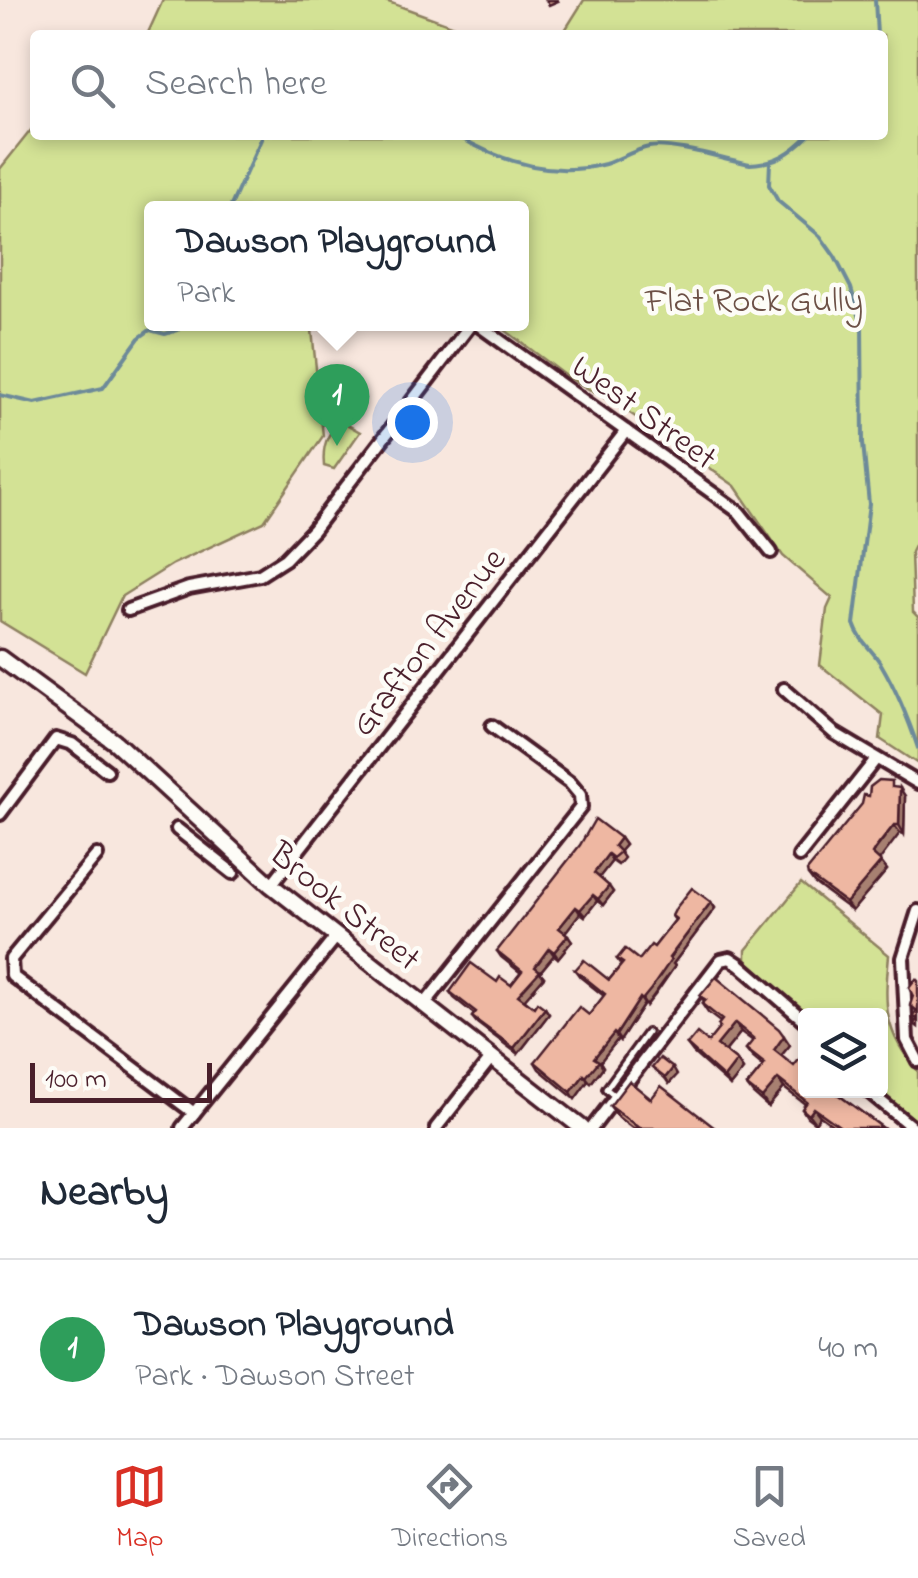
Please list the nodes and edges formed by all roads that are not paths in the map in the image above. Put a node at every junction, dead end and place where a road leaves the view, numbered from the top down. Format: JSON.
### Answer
{"nodes":[{"id":1,"x":469,"y":331,"type":"edge"},
{"id":2,"x":484,"y":331,"type":"edge"},
{"id":3,"x":626,"y":431,"type":"junction"},
{"id":4,"x":772,"y":552,"type":"dead end"},
{"id":5,"x":128,"y":610,"type":"dead end"},
{"id":6,"x":0,"y":658,"type":"edge"},
{"id":7,"x":784,"y":690,"type":"dead end"},
{"id":8,"x":492,"y":726,"type":"dead end"},
{"id":9,"x":876,"y":758,"type":"junction"},
{"id":10,"x":108,"y":771,"type":"dead end"},
{"id":11,"x":918,"y":784,"type":"edge"},
{"id":12,"x":0,"y":814,"type":"edge"},
{"id":13,"x":177,"y":829,"type":"dead end"},
{"id":14,"x":214,"y":834,"type":"junction"},
{"id":15,"x":201,"y":847,"type":"junction"},
{"id":16,"x":97,"y":855,"type":"dead end"},
{"id":17,"x":799,"y":856,"type":"dead end"},
{"id":18,"x":233,"y":873,"type":"dead end"},
{"id":19,"x":271,"y":885,"type":"junction"},
{"id":20,"x":918,"y":910,"type":"edge"},
{"id":21,"x":336,"y":936,"type":"junction"},
{"id":22,"x":0,"y":951,"type":"edge"},
{"id":23,"x":10,"y":959,"type":"junction"},
{"id":24,"x":424,"y":1005,"type":"junction"},
{"id":25,"x":798,"y":1015,"type":"edge"},
{"id":26,"x":647,"y":1033,"type":"dead end"},
{"id":27,"x":492,"y":1057,"type":"junction"},
{"id":28,"x":918,"y":1061,"type":"edge"},
{"id":29,"x":616,"y":1097,"type":"junction"},
{"id":30,"x":877,"y":1098,"type":"edge"},
{"id":31,"x":194,"y":1113,"type":"junction"},
{"id":32,"x":577,"y":1126,"type":"edge"},
{"id":33,"x":182,"y":1128,"type":"edge"},
{"id":34,"x":436,"y":1128,"type":"edge"},
{"id":35,"x":592,"y":1128,"type":"edge"},
{"id":36,"x":914,"y":1128,"type":"edge"}],
"edges":[{"from":1,"to":5,"type":"street"},
{"from":2,"to":3,"type":"street","name":"West Street"},
{"from":3,"to":4,"type":"street","name":"West Street"},
{"from":3,"to":19,"type":"street","name":"Grafton Avenue"},
{"from":6,"to":14,"type":"main road","name":"Brook Street"},
{"from":7,"to":9,"type":"street"},
{"from":8,"to":24,"type":"street"},
{"from":9,"to":11,"type":"street"},
{"from":9,"to":17,"type":"street"},
{"from":10,"to":12,"type":"street"},
{"from":13,"to":15,"type":"street"},
{"from":14,"to":15,"type":"street"},
{"from":14,"to":19,"type":"main road","name":"Brook Street"},
{"from":15,"to":18,"type":"street"},
{"from":16,"to":23,"type":"street"},
{"from":19,"to":21,"type":"main road","name":"Brook Street"},
{"from":20,"to":28,"type":"street"},
{"from":21,"to":24,"type":"main road","name":"Brook Street"},
{"from":21,"to":31,"type":"street"},
{"from":22,"to":23,"type":"street"},
{"from":23,"to":31,"type":"street"},
{"from":24,"to":27,"type":"main road","name":"Brook Street"},
{"from":25,"to":29,"type":"street"},
{"from":26,"to":29,"type":"lane"},
{"from":27,"to":32,"type":"main road","name":"Brook Street"},
{"from":27,"to":34,"type":"street"},
{"from":29,"to":35,"type":"street"},
{"from":30,"to":36,"type":"street"},
{"from":31,"to":33,"type":"street"}]}
